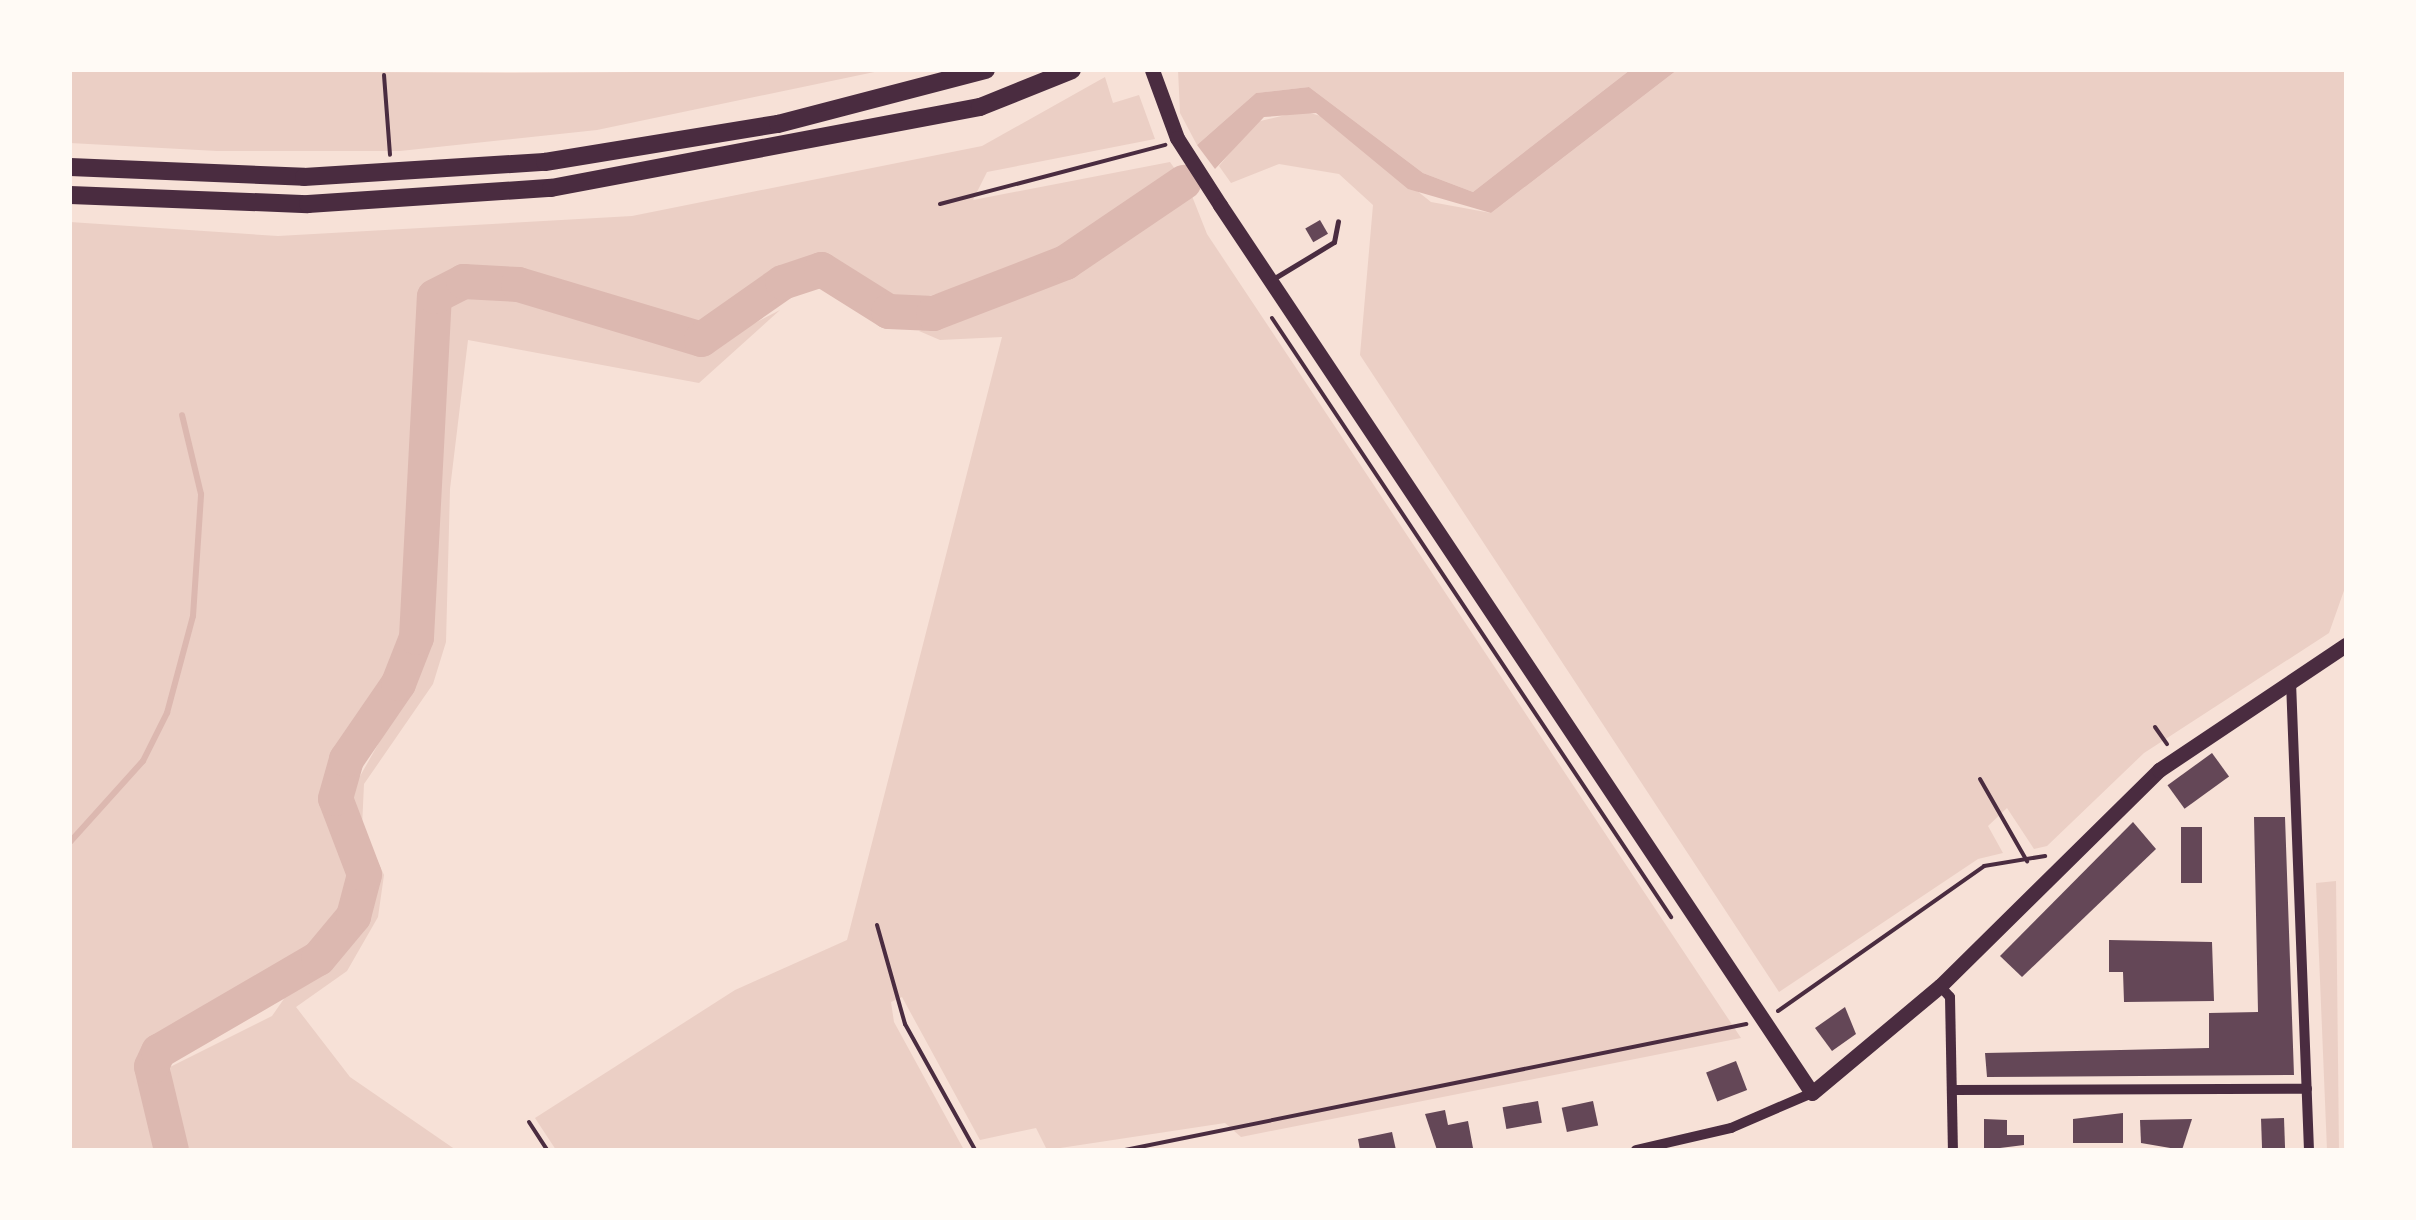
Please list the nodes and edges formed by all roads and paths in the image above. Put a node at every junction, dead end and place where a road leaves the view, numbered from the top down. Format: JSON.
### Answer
{"nodes":[{"id":1,"x":308,"y":70,"type":"edge"},
{"id":2,"x":394,"y":70,"type":"edge"},
{"id":3,"x":986,"y":70,"type":"edge"},
{"id":4,"x":1072,"y":70,"type":"edge"},
{"id":5,"x":1152,"y":70,"type":"edge"},
{"id":6,"x":384,"y":75,"type":"junction"},
{"id":7,"x":1180,"y":142,"type":"junction"},
{"id":8,"x":410,"y":155,"type":"dead end"},
{"id":9,"x":372,"y":156,"type":"dead end"},
{"id":10,"x":390,"y":156,"type":"junction"},
{"id":11,"x":70,"y":167,"type":"edge"},
{"id":12,"x":70,"y":194,"type":"edge"},
{"id":13,"x":940,"y":204,"type":"dead end"},
{"id":14,"x":1338,"y":221,"type":"dead end"},
{"id":15,"x":1270,"y":280,"type":"junction"},
{"id":16,"x":1263,"y":304,"type":"dead end"},
{"id":17,"x":2346,"y":646,"type":"edge"},
{"id":18,"x":2291,"y":682,"type":"junction"},
{"id":19,"x":1980,"y":779,"type":"dead end"},
{"id":20,"x":2048,"y":855,"type":"dead end"},
{"id":21,"x":2028,"y":861,"type":"junction"},
{"id":22,"x":877,"y":924,"type":"dead end"},
{"id":23,"x":1682,"y":928,"type":"dead end"},
{"id":24,"x":1940,"y":986,"type":"junction"},
{"id":25,"x":1776,"y":1016,"type":"dead end"},
{"id":26,"x":1746,"y":1024,"type":"dead end"},
{"id":27,"x":2307,"y":1089,"type":"junction"},
{"id":28,"x":1952,"y":1090,"type":"junction"},
{"id":29,"x":1812,"y":1092,"type":"junction"},
{"id":30,"x":529,"y":1122,"type":"dead end"},
{"id":31,"x":1682,"y":1145,"type":"edge"},
{"id":32,"x":547,"y":1150,"type":"edge"},
{"id":33,"x":975,"y":1150,"type":"edge"},
{"id":34,"x":1125,"y":1150,"type":"edge"},
{"id":35,"x":1636,"y":1150,"type":"edge"},
{"id":36,"x":1953,"y":1150,"type":"edge"},
{"id":37,"x":2309,"y":1150,"type":"edge"}],
"edges":[{"from":1,"to":6,"type":"path"},
{"from":2,"to":6,"type":"path"},
{"from":3,"to":11,"type":"main road"},
{"from":4,"to":12,"type":"main road"},
{"from":5,"to":7,"type":"main road"},
{"from":6,"to":10,"type":"path"},
{"from":7,"to":13,"type":"path"},
{"from":7,"to":15,"type":"main road"},
{"from":8,"to":10,"type":"path"},
{"from":9,"to":10,"type":"path"},
{"from":14,"to":15,"type":"lane"},
{"from":15,"to":29,"type":"main road"},
{"from":16,"to":23,"type":"path"},
{"from":17,"to":18,"type":"main road"},
{"from":18,"to":24,"type":"main road"},
{"from":18,"to":27,"type":"street"},
{"from":19,"to":21,"type":"path"},
{"from":20,"to":21,"type":"path"},
{"from":21,"to":25,"type":"path"},
{"from":22,"to":33,"type":"path"},
{"from":24,"to":28,"type":"street"},
{"from":24,"to":29,"type":"main road"},
{"from":26,"to":34,"type":"path"},
{"from":27,"to":28,"type":"street"},
{"from":27,"to":37,"type":"street"},
{"from":28,"to":36,"type":"street"},
{"from":29,"to":31,"type":"street"},
{"from":30,"to":32,"type":"path"},
{"from":31,"to":35,"type":"street"}]}
